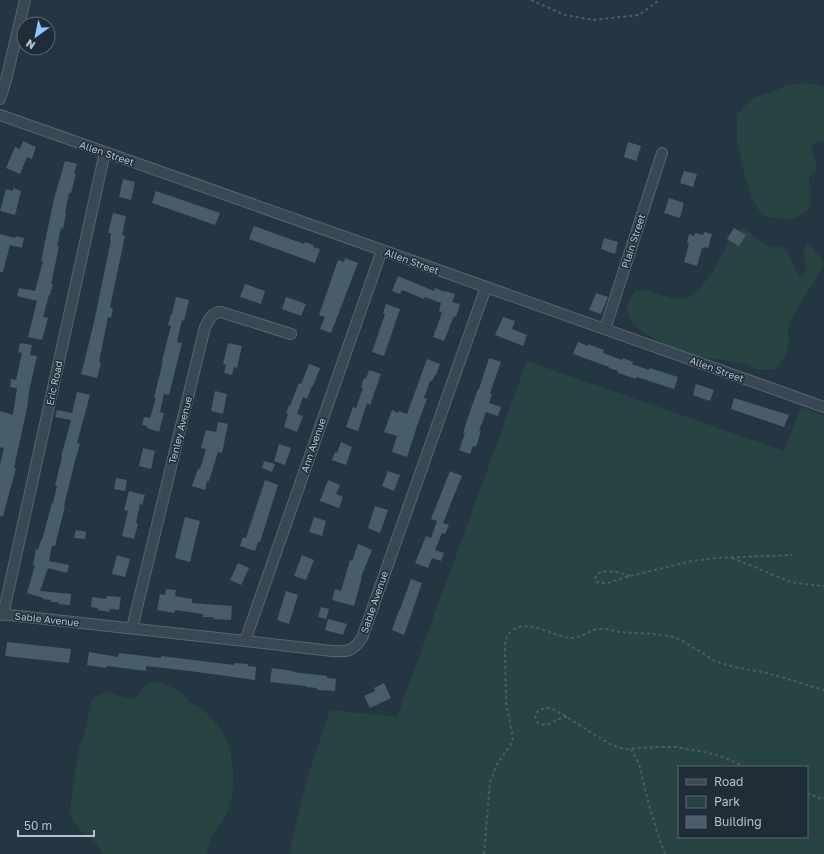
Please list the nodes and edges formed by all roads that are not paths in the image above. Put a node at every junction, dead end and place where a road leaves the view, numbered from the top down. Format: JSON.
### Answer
{"nodes":[{"id":1,"x":25,"y":0,"type":"edge"},
{"id":2,"x":0,"y":99,"type":"edge"},
{"id":3,"x":0,"y":116,"type":"edge"},
{"id":4,"x":105,"y":152,"type":"junction"},
{"id":5,"x":662,"y":153,"type":"dead end"},
{"id":6,"x":382,"y":250,"type":"junction"},
{"id":7,"x":486,"y":287,"type":"junction"},
{"id":8,"x":605,"y":329,"type":"junction"},
{"id":9,"x":291,"y":334,"type":"dead end"},
{"id":10,"x":824,"y":407,"type":"edge"},
{"id":11,"x":1,"y":615,"type":"edge"},
{"id":12,"x":132,"y":628,"type":"junction"},
{"id":13,"x":245,"y":641,"type":"junction"}],
"edges":[{"from":1,"to":2,"type":"street"},
{"from":3,"to":4,"type":"street","name":"Allen Street"},
{"from":4,"to":6,"type":"street","name":"Allen Street"},
{"from":4,"to":11,"type":"street","name":"Eric Road"},
{"from":5,"to":8,"type":"street","name":"Plain Street"},
{"from":6,"to":7,"type":"street","name":"Allen Street"},
{"from":6,"to":13,"type":"street","name":"Ann Avenue"},
{"from":7,"to":8,"type":"street","name":"Allen Street"},
{"from":7,"to":13,"type":"street","name":"Sable Avenue"},
{"from":8,"to":10,"type":"street","name":"Allen Street"},
{"from":9,"to":12,"type":"street","name":"Tenley Avenue"},
{"from":11,"to":12,"type":"street","name":"Sable Avenue"},
{"from":12,"to":13,"type":"street","name":"Sable Avenue"}]}
